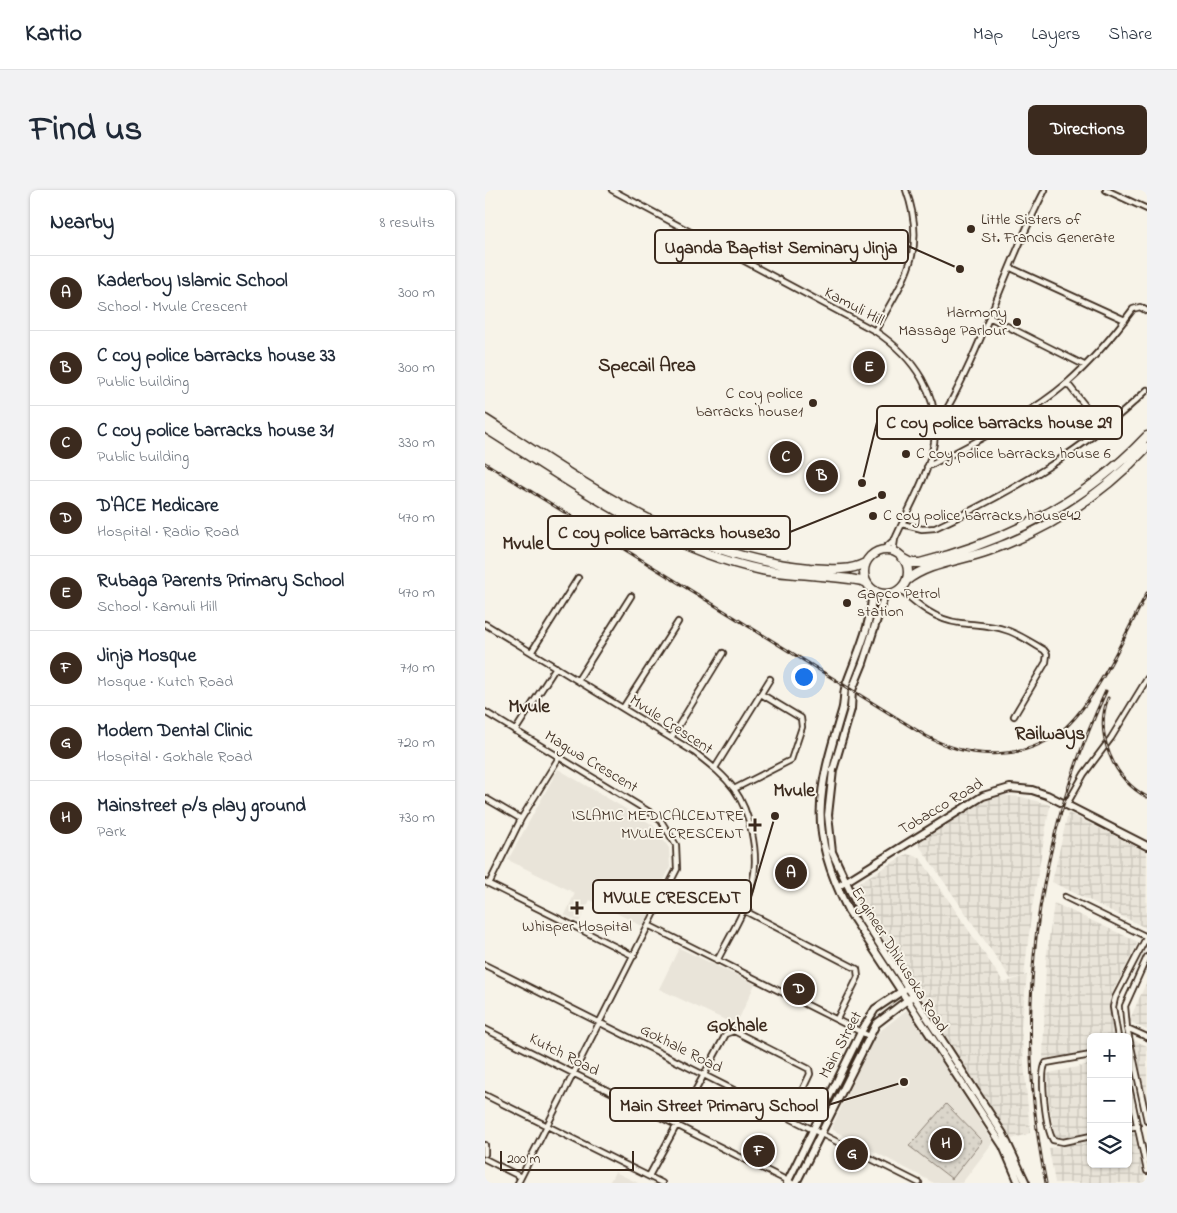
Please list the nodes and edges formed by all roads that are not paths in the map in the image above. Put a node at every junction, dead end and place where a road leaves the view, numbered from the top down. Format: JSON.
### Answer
{"nodes":[{"id":1,"x":612,"y":190,"type":"edge"},
{"id":2,"x":906,"y":190,"type":"edge"},
{"id":3,"x":1045,"y":190,"type":"edge"},
{"id":4,"x":1106,"y":190,"type":"edge"},
{"id":5,"x":1147,"y":209,"type":"edge"},
{"id":6,"x":1011,"y":268,"type":"junction"},
{"id":7,"x":1147,"y":311,"type":"edge"},
{"id":8,"x":989,"y":317,"type":"junction"},
{"id":9,"x":1125,"y":320,"type":"junction"},
{"id":10,"x":875,"y":332,"type":"junction"},
{"id":11,"x":1084,"y":365,"type":"junction"},
{"id":12,"x":1067,"y":383,"type":"junction"},
{"id":13,"x":1147,"y":390,"type":"edge"},
{"id":14,"x":485,"y":419,"type":"edge"},
{"id":15,"x":485,"y":428,"type":"edge"},
{"id":16,"x":1103,"y":428,"type":"junction"},
{"id":17,"x":935,"y":429,"type":"junction"},
{"id":18,"x":1147,"y":436,"type":"edge"},
{"id":19,"x":1147,"y":447,"type":"edge"},
{"id":20,"x":927,"y":467,"type":"junction"},
{"id":21,"x":902,"y":524,"type":"junction"},
{"id":22,"x":895,"y":539,"type":"junction"},
{"id":23,"x":882,"y":551,"type":"junction"},
{"id":24,"x":893,"y":552,"type":"junction"},
{"id":25,"x":901,"y":557,"type":"junction"},
{"id":26,"x":865,"y":563,"type":"junction"},
{"id":27,"x":578,"y":578,"type":"dead end"},
{"id":28,"x":905,"y":582,"type":"junction"},
{"id":29,"x":869,"y":587,"type":"junction"},
{"id":30,"x":900,"y":589,"type":"junction"},
{"id":31,"x":885,"y":594,"type":"junction"},
{"id":32,"x":631,"y":596,"type":"dead end"},
{"id":33,"x":678,"y":622,"type":"dead end"},
{"id":34,"x":485,"y":624,"type":"edge"},
{"id":35,"x":532,"y":651,"type":"junction"},
{"id":36,"x":723,"y":654,"type":"dead end"},
{"id":37,"x":556,"y":667,"type":"junction"},
{"id":38,"x":770,"y":679,"type":"dead end"},
{"id":39,"x":1147,"y":679,"type":"edge"},
{"id":40,"x":578,"y":680,"type":"junction"},
{"id":41,"x":761,"y":694,"type":"junction"},
{"id":42,"x":623,"y":708,"type":"junction"},
{"id":43,"x":485,"y":712,"type":"edge"},
{"id":44,"x":1014,"y":716,"type":"dead end"},
{"id":45,"x":515,"y":731,"type":"junction"},
{"id":46,"x":671,"y":738,"type":"junction"},
{"id":47,"x":558,"y":759,"type":"junction"},
{"id":48,"x":715,"y":768,"type":"junction"},
{"id":49,"x":734,"y":789,"type":"junction"},
{"id":50,"x":485,"y":798,"type":"edge"},
{"id":51,"x":1067,"y":804,"type":"junction"},
{"id":52,"x":521,"y":819,"type":"junction"},
{"id":53,"x":1147,"y":846,"type":"edge"},
{"id":54,"x":845,"y":882,"type":"junction"},
{"id":55,"x":487,"y":883,"type":"edge"},
{"id":56,"x":837,"y":888,"type":"junction"},
{"id":57,"x":1065,"y":897,"type":"dead end"},
{"id":58,"x":743,"y":910,"type":"junction"},
{"id":59,"x":650,"y":926,"type":"junction"},
{"id":60,"x":1147,"y":936,"type":"edge"},
{"id":61,"x":1139,"y":951,"type":"junction"},
{"id":62,"x":634,"y":956,"type":"junction"},
{"id":63,"x":1147,"y":956,"type":"edge"},
{"id":64,"x":717,"y":960,"type":"junction"},
{"id":65,"x":485,"y":965,"type":"edge"},
{"id":66,"x":908,"y":987,"type":"junction"},
{"id":67,"x":902,"y":991,"type":"junction"},
{"id":68,"x":913,"y":995,"type":"junction"},
{"id":69,"x":907,"y":1000,"type":"junction"},
{"id":70,"x":837,"y":1019,"type":"junction"},
{"id":71,"x":600,"y":1023,"type":"junction"},
{"id":72,"x":1127,"y":1028,"type":"junction"},
{"id":73,"x":485,"y":1029,"type":"edge"},
{"id":74,"x":861,"y":1032,"type":"junction"},
{"id":75,"x":1117,"y":1033,"type":"edge"},
{"id":76,"x":869,"y":1036,"type":"junction"},
{"id":77,"x":1147,"y":1038,"type":"edge"},
{"id":78,"x":1087,"y":1056,"type":"edge"},
{"id":79,"x":1135,"y":1065,"type":"junction"},
{"id":80,"x":1132,"y":1066,"type":"edge"},
{"id":81,"x":574,"y":1074,"type":"junction"},
{"id":82,"x":703,"y":1075,"type":"junction"},
{"id":83,"x":485,"y":1095,"type":"edge"},
{"id":84,"x":1132,"y":1098,"type":"edge"},
{"id":85,"x":1144,"y":1108,"type":"junction"},
{"id":86,"x":1135,"y":1110,"type":"junction"},
{"id":87,"x":789,"y":1118,"type":"junction"},
{"id":88,"x":1147,"y":1121,"type":"edge"},
{"id":89,"x":548,"y":1126,"type":"junction"},
{"id":90,"x":675,"y":1126,"type":"junction"},
{"id":91,"x":1138,"y":1126,"type":"junction"},
{"id":92,"x":1132,"y":1127,"type":"edge"},
{"id":93,"x":813,"y":1130,"type":"junction"},
{"id":94,"x":821,"y":1134,"type":"junction"},
{"id":95,"x":1087,"y":1137,"type":"edge"},
{"id":96,"x":1144,"y":1144,"type":"edge"},
{"id":97,"x":485,"y":1145,"type":"edge"},
{"id":98,"x":485,"y":1154,"type":"edge"},
{"id":99,"x":485,"y":1159,"type":"edge"},
{"id":100,"x":1147,"y":1171,"type":"edge"},
{"id":101,"x":649,"y":1176,"type":"junction"},
{"id":102,"x":521,"y":1177,"type":"junction"},
{"id":103,"x":789,"y":1182,"type":"edge"},
{"id":104,"x":518,"y":1183,"type":"edge"},
{"id":105,"x":662,"y":1183,"type":"edge"},
{"id":106,"x":796,"y":1183,"type":"edge"},
{"id":107,"x":919,"y":1183,"type":"edge"},
{"id":108,"x":1019,"y":1183,"type":"edge"},
{"id":109,"x":1026,"y":1183,"type":"edge"}],
"edges":[{"from":1,"to":10,"type":"street","name":"Kamuli Hill"},
{"from":2,"to":10,"type":"street"},
{"from":3,"to":6,"type":"street"},
{"from":4,"to":5,"type":"street"},
{"from":6,"to":8,"type":"street"},
{"from":6,"to":9,"type":"street"},
{"from":7,"to":9,"type":"street"},
{"from":8,"to":11,"type":"street"},
{"from":8,"to":17,"type":"street"},
{"from":9,"to":11,"type":"street"},
{"from":10,"to":17,"type":"street","name":"Kamuli Hill"},
{"from":11,"to":12,"type":"street"},
{"from":12,"to":16,"type":"street"},
{"from":12,"to":20,"type":"street"},
{"from":13,"to":16,"type":"street"},
{"from":14,"to":26,"type":"highway"},
{"from":15,"to":29,"type":"highway"},
{"from":16,"to":21,"type":"street"},
{"from":17,"to":20,"type":"street","name":"Kamuli Hill"},
{"from":18,"to":25,"type":"highway"},
{"from":19,"to":28,"type":"highway"},
{"from":20,"to":21,"type":"street","name":"Kamuli Hill"},
{"from":21,"to":22,"type":"street","name":"Kamuli Hill"},
{"from":22,"to":23,"type":"street","name":"Kamuli Hill"},
{"from":22,"to":24,"type":"street","name":"Kamuli Hill"},
{"from":23,"to":24,"type":"highway"},
{"from":23,"to":26,"type":"highway"},
{"from":24,"to":25,"type":"highway"},
{"from":25,"to":28,"type":"highway"},
{"from":26,"to":29,"type":"highway"},
{"from":27,"to":35,"type":"street"},
{"from":28,"to":30,"type":"highway"},
{"from":29,"to":31,"type":"highway"},
{"from":29,"to":56,"type":"street","name":"Engineer Dhikusoka Road"},
{"from":30,"to":31,"type":"highway"},
{"from":30,"to":44,"type":"street"},
{"from":31,"to":54,"type":"street","name":"Engineer Dhikusoka Road"},
{"from":32,"to":40,"type":"street"},
{"from":33,"to":42,"type":"street"},
{"from":34,"to":35,"type":"street","name":"Mvule Crescent"},
{"from":35,"to":37,"type":"street","name":"Mvule Crescent"},
{"from":36,"to":46,"type":"street"},
{"from":37,"to":40,"type":"street","name":"Mvule Crescent"},
{"from":37,"to":45,"type":"street"},
{"from":38,"to":41,"type":"street"},
{"from":39,"to":51,"type":"street"},
{"from":40,"to":42,"type":"street","name":"Mvule Crescent"},
{"from":41,"to":48,"type":"street"},
{"from":41,"to":49,"type":"street"},
{"from":42,"to":46,"type":"street","name":"Mvule Crescent"},
{"from":43,"to":45,"type":"street","name":"Magwa Crescent"},
{"from":45,"to":47,"type":"street","name":"Magwa Crescent"},
{"from":46,"to":48,"type":"street","name":"Mvule Crescent"},
{"from":47,"to":52,"type":"street"},
{"from":47,"to":59,"type":"street","name":"Magwa Crescent"},
{"from":48,"to":49,"type":"street","name":"Mvule Crescent"},
{"from":49,"to":58,"type":"street","name":"Mvule Crescent"},
{"from":50,"to":52,"type":"street"},
{"from":51,"to":53,"type":"street","name":"Tobacco Road"},
{"from":51,"to":54,"type":"street","name":"Tobacco Road"},
{"from":52,"to":55,"type":"street"},
{"from":54,"to":56,"type":"street","name":"Tobacco Road"},
{"from":54,"to":66,"type":"street","name":"Engineer Dhikusoka Road"},
{"from":55,"to":62,"type":"street"},
{"from":56,"to":67,"type":"street","name":"Engineer Dhikusoka Road"},
{"from":57,"to":60,"type":"street"},
{"from":58,"to":64,"type":"street","name":"Mvule Crescent"},
{"from":58,"to":70,"type":"street"},
{"from":59,"to":62,"type":"street","name":"Magwa Crescent"},
{"from":59,"to":64,"type":"street"},
{"from":60,"to":61,"type":"street"},
{"from":61,"to":63,"type":"street"},
{"from":61,"to":75,"type":"street"},
{"from":62,"to":71,"type":"street","name":"Magwa Crescent"},
{"from":63,"to":72,"type":"street"},
{"from":64,"to":70,"type":"street"},
{"from":65,"to":71,"type":"street","name":"Gokhale Road"},
{"from":66,"to":67,"type":"street","name":"Main Street"},
{"from":66,"to":68,"type":"street","name":"Engineer Dhikusoka Road"},
{"from":67,"to":69,"type":"street","name":"Engineer Dhikusoka Road"},
{"from":67,"to":74,"type":"street","name":"Main Street"},
{"from":68,"to":69,"type":"street","name":"Main Street"},
{"from":68,"to":109,"type":"street","name":"Engineer Dhikusoka Road"},
{"from":69,"to":76,"type":"street","name":"Main Street"},
{"from":69,"to":108,"type":"street","name":"Engineer Dhikusoka Road"},
{"from":70,"to":74,"type":"street"},
{"from":71,"to":81,"type":"street","name":"Magwa Crescent"},
{"from":71,"to":82,"type":"street","name":"Gokhale Road"},
{"from":72,"to":77,"type":"street"},
{"from":72,"to":79,"type":"street"},
{"from":73,"to":81,"type":"street","name":"Kutch Road"},
{"from":74,"to":76,"type":"street"},
{"from":74,"to":93,"type":"street","name":"Main Street"},
{"from":76,"to":94,"type":"street","name":"Main Street"},
{"from":78,"to":95,"type":"street"},
{"from":79,"to":80,"type":"street"},
{"from":79,"to":85,"type":"street"},
{"from":81,"to":89,"type":"street","name":"Magwa Crescent"},
{"from":81,"to":90,"type":"street","name":"Kutch Road"},
{"from":82,"to":87,"type":"street","name":"Gokhale Road"},
{"from":82,"to":87,"type":"street"},
{"from":82,"to":90,"type":"street"},
{"from":83,"to":89,"type":"street"},
{"from":84,"to":86,"type":"street"},
{"from":85,"to":86,"type":"street"},
{"from":85,"to":88,"type":"street"},
{"from":86,"to":91,"type":"street"},
{"from":87,"to":93,"type":"street","name":"Gokhale Road"},
{"from":89,"to":101,"type":"street"},
{"from":89,"to":102,"type":"street","name":"Magwa Crescent"},
{"from":90,"to":101,"type":"street"},
{"from":90,"to":103,"type":"street","name":"Kutch Road"},
{"from":91,"to":92,"type":"street"},
{"from":91,"to":96,"type":"street"},
{"from":93,"to":94,"type":"street","name":"Gokhale Road"},
{"from":93,"to":103,"type":"street","name":"Main Street"},
{"from":94,"to":106,"type":"street","name":"Main Street"},
{"from":94,"to":107,"type":"street","name":"Gokhale Road"},
{"from":96,"to":100,"type":"street"},
{"from":97,"to":98,"type":"street"},
{"from":99,"to":102,"type":"street"},
{"from":101,"to":105,"type":"street"},
{"from":102,"to":104,"type":"street","name":"Magwa Crescent"}]}
